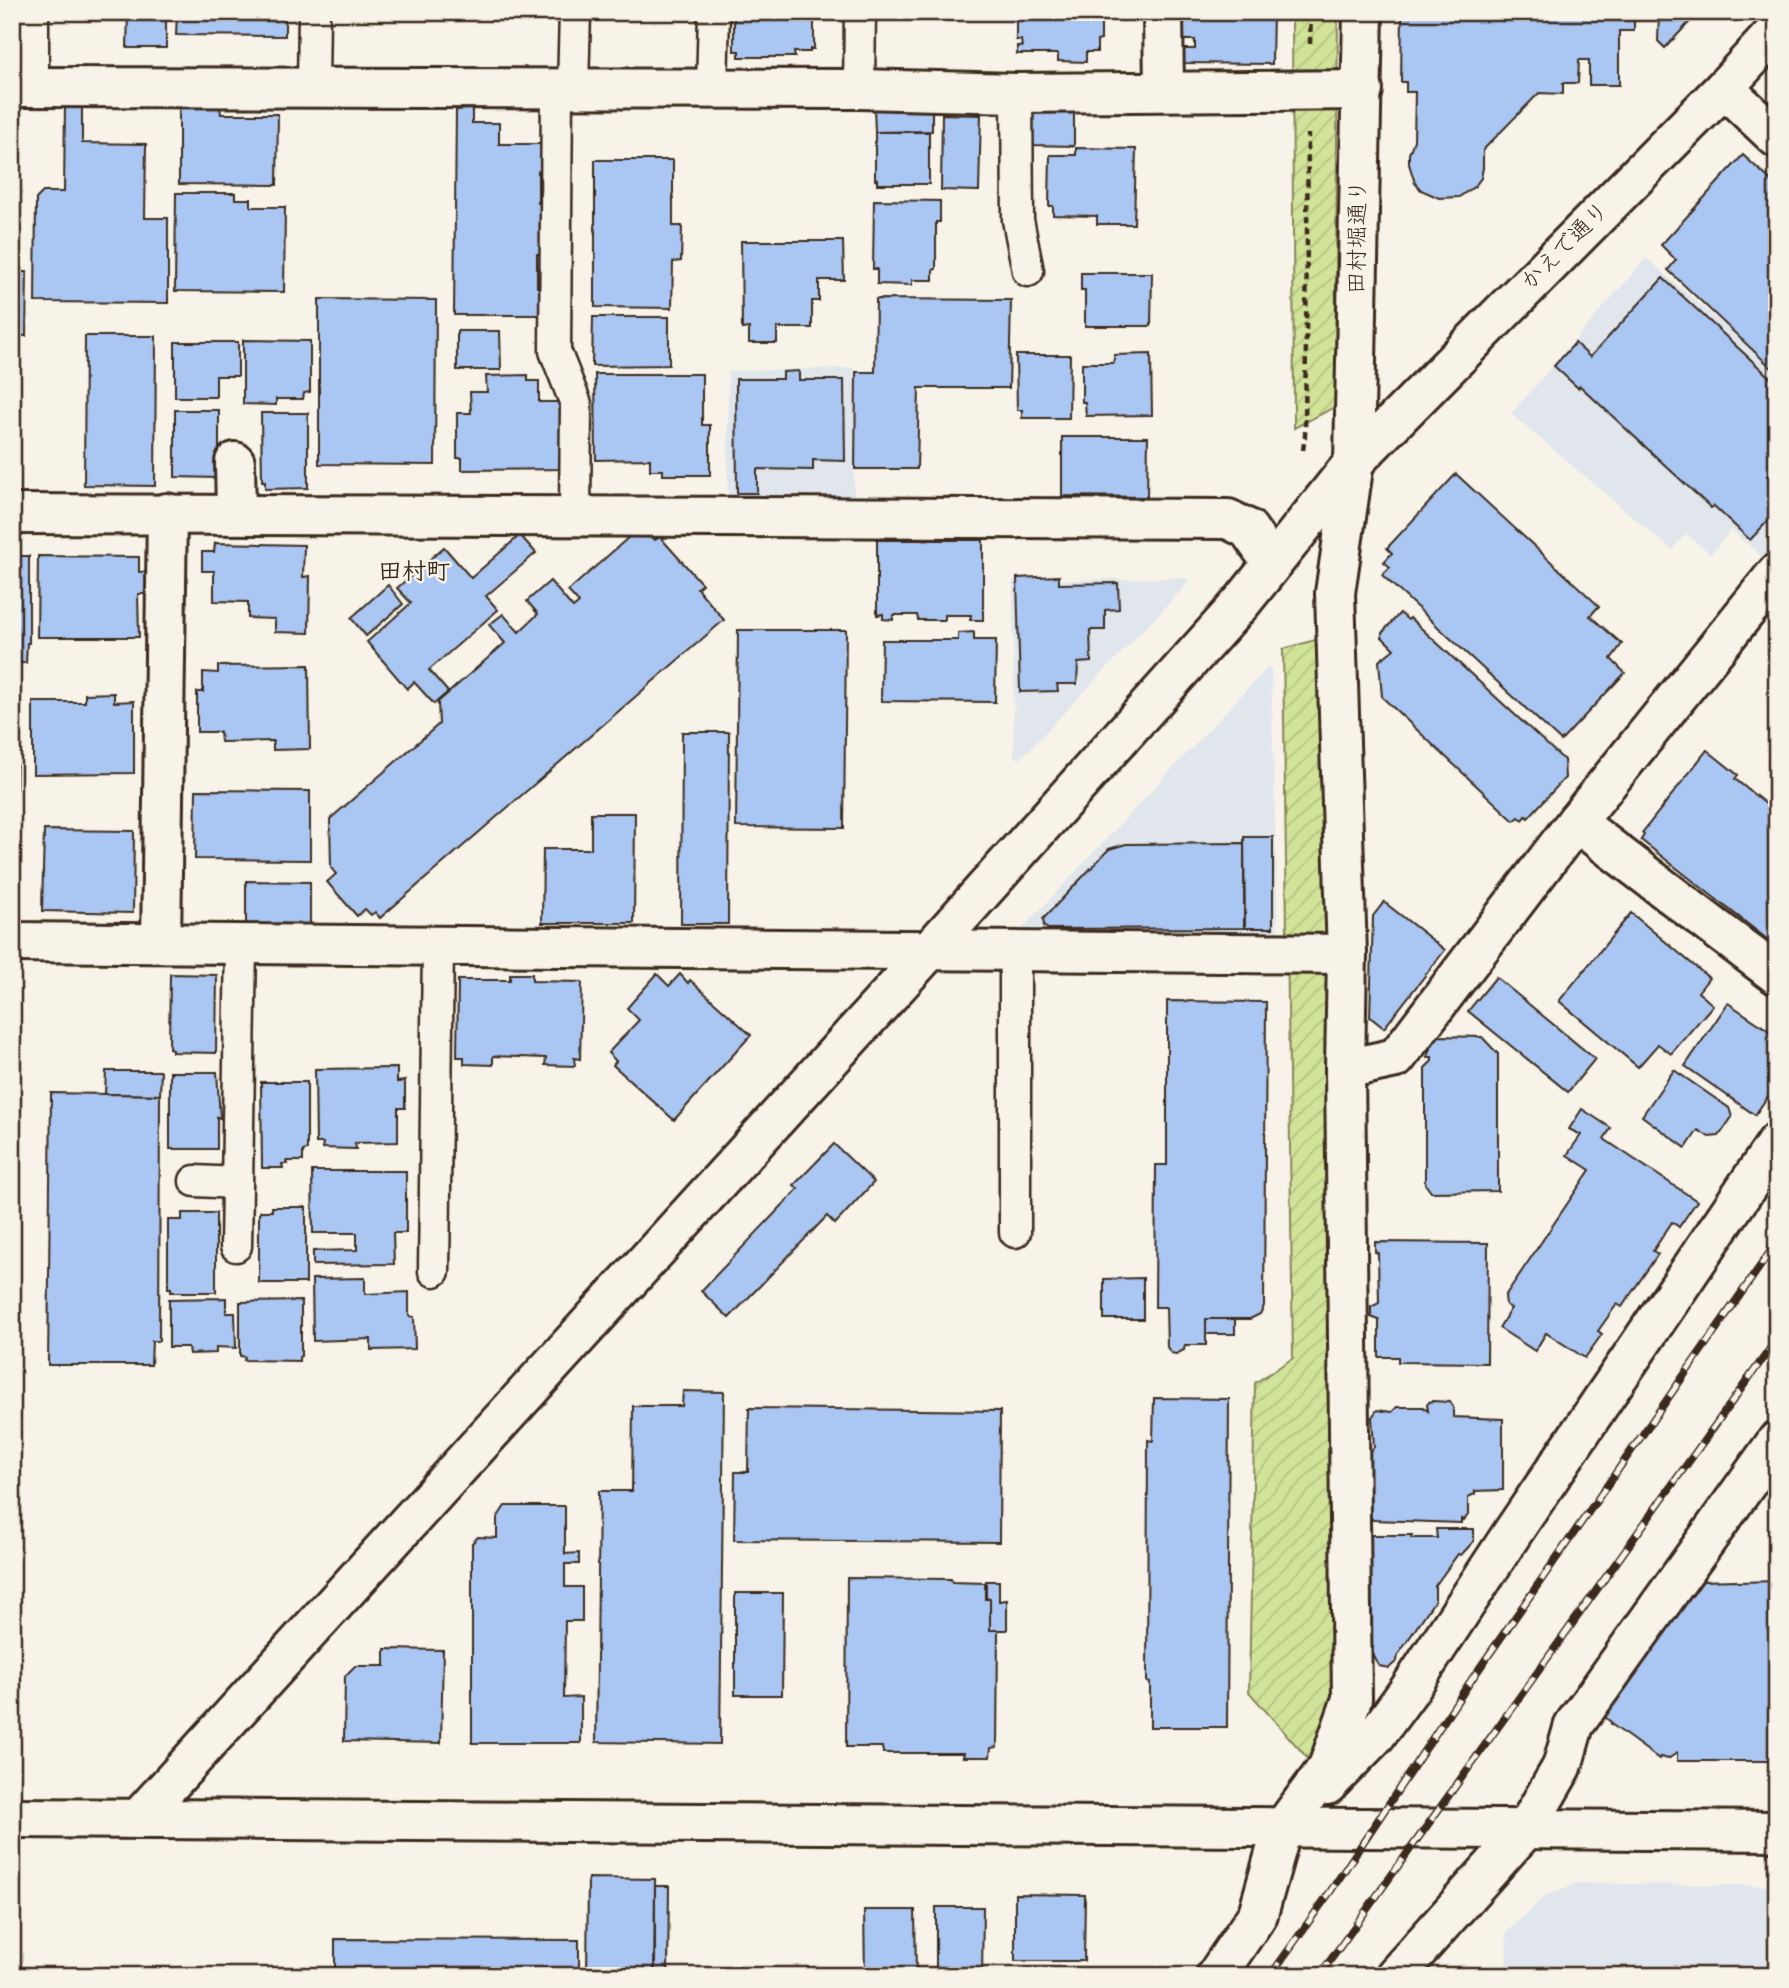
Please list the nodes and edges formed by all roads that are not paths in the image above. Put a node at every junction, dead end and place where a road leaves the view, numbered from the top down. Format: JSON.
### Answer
{"nodes":[{"id":1,"x":33,"y":12,"type":"edge"},
{"id":2,"x":314,"y":12,"type":"edge"},
{"id":3,"x":575,"y":12,"type":"edge"},
{"id":4,"x":714,"y":12,"type":"edge"},
{"id":5,"x":860,"y":12,"type":"edge"},
{"id":6,"x":1163,"y":12,"type":"edge"},
{"id":7,"x":1363,"y":12,"type":"edge"},
{"id":8,"x":1777,"y":30,"type":"edge"},
{"id":9,"x":23,"y":88,"type":"edge"},
{"id":10,"x":313,"y":88,"type":"junction"},
{"id":11,"x":565,"y":88,"type":"junction"},
{"id":12,"x":712,"y":88,"type":"junction"},
{"id":13,"x":1724,"y":88,"type":"junction"},
{"id":14,"x":859,"y":89,"type":"junction"},
{"id":15,"x":1363,"y":90,"type":"junction"},
{"id":16,"x":1164,"y":91,"type":"junction"},
{"id":17,"x":1017,"y":93,"type":"junction"},
{"id":18,"x":1777,"y":138,"type":"edge"},
{"id":19,"x":1028,"y":271,"type":"dead end"},
{"id":20,"x":235,"y":462,"type":"dead end"},
{"id":21,"x":1354,"y":462,"type":"junction"},
{"id":22,"x":167,"y":513,"type":"junction"},
{"id":23,"x":236,"y":513,"type":"junction"},
{"id":24,"x":12,"y":514,"type":"edge"},
{"id":25,"x":575,"y":516,"type":"junction"},
{"id":26,"x":1272,"y":563,"type":"junction"},
{"id":27,"x":1777,"y":573,"type":"edge"},
{"id":28,"x":1576,"y":822,"type":"junction"},
{"id":29,"x":12,"y":942,"type":"edge"},
{"id":30,"x":161,"y":943,"type":"junction"},
{"id":31,"x":240,"y":944,"type":"junction"},
{"id":32,"x":438,"y":946,"type":"junction"},
{"id":33,"x":930,"y":950,"type":"junction"},
{"id":34,"x":1015,"y":951,"type":"junction"},
{"id":35,"x":1347,"y":954,"type":"junction"},
{"id":36,"x":1777,"y":975,"type":"edge"},
{"id":37,"x":1345,"y":1069,"type":"junction"},
{"id":38,"x":1777,"y":1142,"type":"edge"},
{"id":39,"x":195,"y":1181,"type":"dead end"},
{"id":40,"x":237,"y":1183,"type":"junction"},
{"id":41,"x":1015,"y":1231,"type":"dead end"},
{"id":42,"x":236,"y":1246,"type":"dead end"},
{"id":43,"x":435,"y":1271,"type":"dead end"},
{"id":44,"x":1777,"y":1441,"type":"edge"},
{"id":45,"x":12,"y":1818,"type":"edge"},
{"id":46,"x":138,"y":1819,"type":"junction"},
{"id":47,"x":1282,"y":1829,"type":"junction"},
{"id":48,"x":1527,"y":1829,"type":"junction"},
{"id":49,"x":1777,"y":1831,"type":"edge"},
{"id":50,"x":1216,"y":1976,"type":"edge"},
{"id":51,"x":1395,"y":1976,"type":"edge"}],
"edges":[{"from":1,"to":9,"type":"lane"},
{"from":2,"to":10,"type":"lane"},
{"from":3,"to":11,"type":"lane"},
{"from":4,"to":12,"type":"lane"},
{"from":5,"to":14,"type":"lane"},
{"from":6,"to":16,"type":"street"},
{"from":7,"to":15,"type":"street","name":"田村堀通り"},
{"from":8,"to":13,"type":"street","name":"かえで通り"},
{"from":9,"to":10,"type":"street"},
{"from":10,"to":11,"type":"street"},
{"from":11,"to":12,"type":"street"},
{"from":11,"to":25,"type":"lane"},
{"from":12,"to":14,"type":"street"},
{"from":13,"to":18,"type":"street"},
{"from":13,"to":21,"type":"street","name":"かえで通り"},
{"from":14,"to":17,"type":"street"},
{"from":15,"to":16,"type":"street"},
{"from":15,"to":21,"type":"street","name":"田村堀通り"},
{"from":16,"to":17,"type":"street"},
{"from":17,"to":19,"type":"lane"},
{"from":20,"to":23,"type":"street"},
{"from":21,"to":26,"type":"street","name":"かえで通り"},
{"from":21,"to":35,"type":"street","name":"田村堀通り"},
{"from":22,"to":23,"type":"street"},
{"from":22,"to":24,"type":"street"},
{"from":22,"to":30,"type":"street"},
{"from":23,"to":25,"type":"street"},
{"from":25,"to":26,"type":"street"},
{"from":26,"to":33,"type":"street","name":"かえで通り"},
{"from":27,"to":28,"type":"street"},
{"from":28,"to":36,"type":"street"},
{"from":28,"to":37,"type":"street"},
{"from":29,"to":30,"type":"street"},
{"from":30,"to":31,"type":"street"},
{"from":31,"to":32,"type":"street"},
{"from":31,"to":40,"type":"lane"},
{"from":32,"to":33,"type":"street"},
{"from":32,"to":43,"type":"lane"},
{"from":33,"to":34,"type":"street"},
{"from":33,"to":46,"type":"street","name":"かえで通り"},
{"from":34,"to":35,"type":"street"},
{"from":34,"to":41,"type":"lane"},
{"from":35,"to":37,"type":"street","name":"田村堀通り"},
{"from":37,"to":47,"type":"street","name":"田村堀通り"},
{"from":38,"to":47,"type":"street"},
{"from":39,"to":40,"type":"lane"},
{"from":40,"to":42,"type":"lane"},
{"from":44,"to":48,"type":"street"},
{"from":45,"to":46,"type":"street"},
{"from":46,"to":47,"type":"street"},
{"from":47,"to":48,"type":"street"},
{"from":47,"to":50,"type":"street"},
{"from":48,"to":49,"type":"street"},
{"from":48,"to":51,"type":"street"}]}
